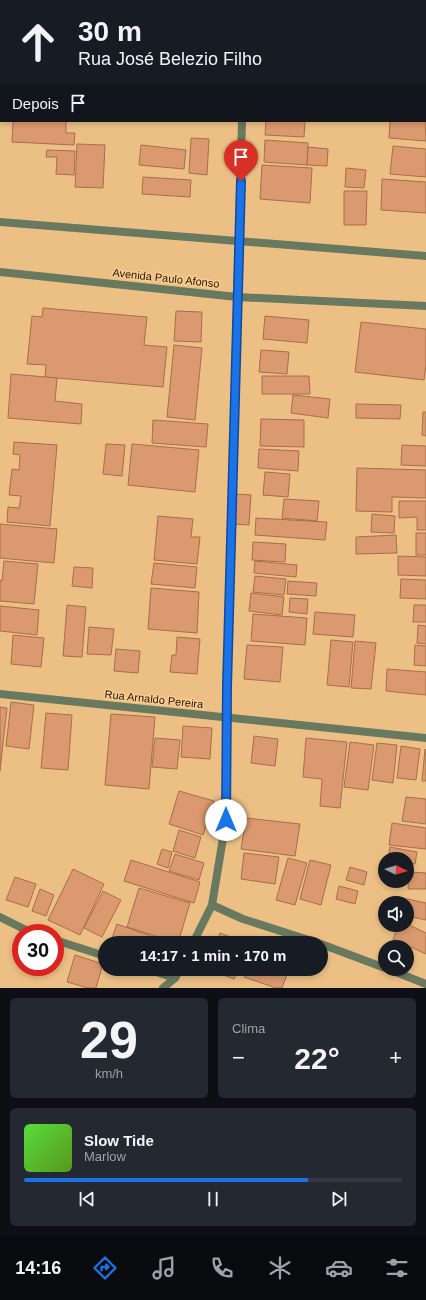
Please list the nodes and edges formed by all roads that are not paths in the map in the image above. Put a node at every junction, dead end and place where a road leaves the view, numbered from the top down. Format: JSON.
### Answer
{"nodes":[{"id":1,"x":242,"y":122,"type":"edge"},
{"id":2,"x":0,"y":222,"type":"edge"},
{"id":3,"x":240,"y":240,"type":"junction"},
{"id":4,"x":426,"y":256,"type":"edge"},
{"id":5,"x":0,"y":272,"type":"edge"},
{"id":6,"x":237,"y":297,"type":"junction"},
{"id":7,"x":426,"y":306,"type":"edge"},
{"id":8,"x":0,"y":694,"type":"edge"},
{"id":9,"x":226,"y":718,"type":"junction"},
{"id":10,"x":426,"y":738,"type":"edge"},
{"id":11,"x":212,"y":905,"type":"junction"},
{"id":12,"x":0,"y":917,"type":"edge"},
{"id":13,"x":14,"y":924,"type":"edge"},
{"id":14,"x":196,"y":936,"type":"edge"},
{"id":15,"x":296,"y":936,"type":"edge"},
{"id":16,"x":64,"y":943,"type":"edge"},
{"id":17,"x":328,"y":947,"type":"edge"},
{"id":18,"x":98,"y":954,"type":"edge"},
{"id":19,"x":378,"y":965,"type":"edge"},
{"id":20,"x":169,"y":976,"type":"edge"},
{"id":21,"x":406,"y":976,"type":"edge"},
{"id":22,"x":175,"y":978,"type":"joint"},
{"id":23,"x":426,"y":984,"type":"edge"},
{"id":24,"x":163,"y":988,"type":"edge"}],
"edges":[{"from":1,"to":3,"type":"street"},
{"from":2,"to":3,"type":"street"},
{"from":3,"to":4,"type":"street"},
{"from":3,"to":6,"type":"street"},
{"from":5,"to":6,"type":"street","name":"Avenida Paulo Afonso"},
{"from":6,"to":7,"type":"street","name":"Avenida Paulo Afonso"},
{"from":6,"to":9,"type":"street"},
{"from":8,"to":9,"type":"street","name":"Rua Arnaldo Pereira"},
{"from":9,"to":10,"type":"street","name":"Rua Arnaldo Pereira"},
{"from":9,"to":11,"type":"street"},
{"from":11,"to":14,"type":"street"},
{"from":11,"to":15,"type":"street"},
{"from":12,"to":13,"type":"street"},
{"from":16,"to":18,"type":"street"},
{"from":17,"to":19,"type":"street"},
{"from":20,"to":22,"type":"street"},
{"from":21,"to":23,"type":"street"},
{"from":22,"to":24,"type":"street"}]}
